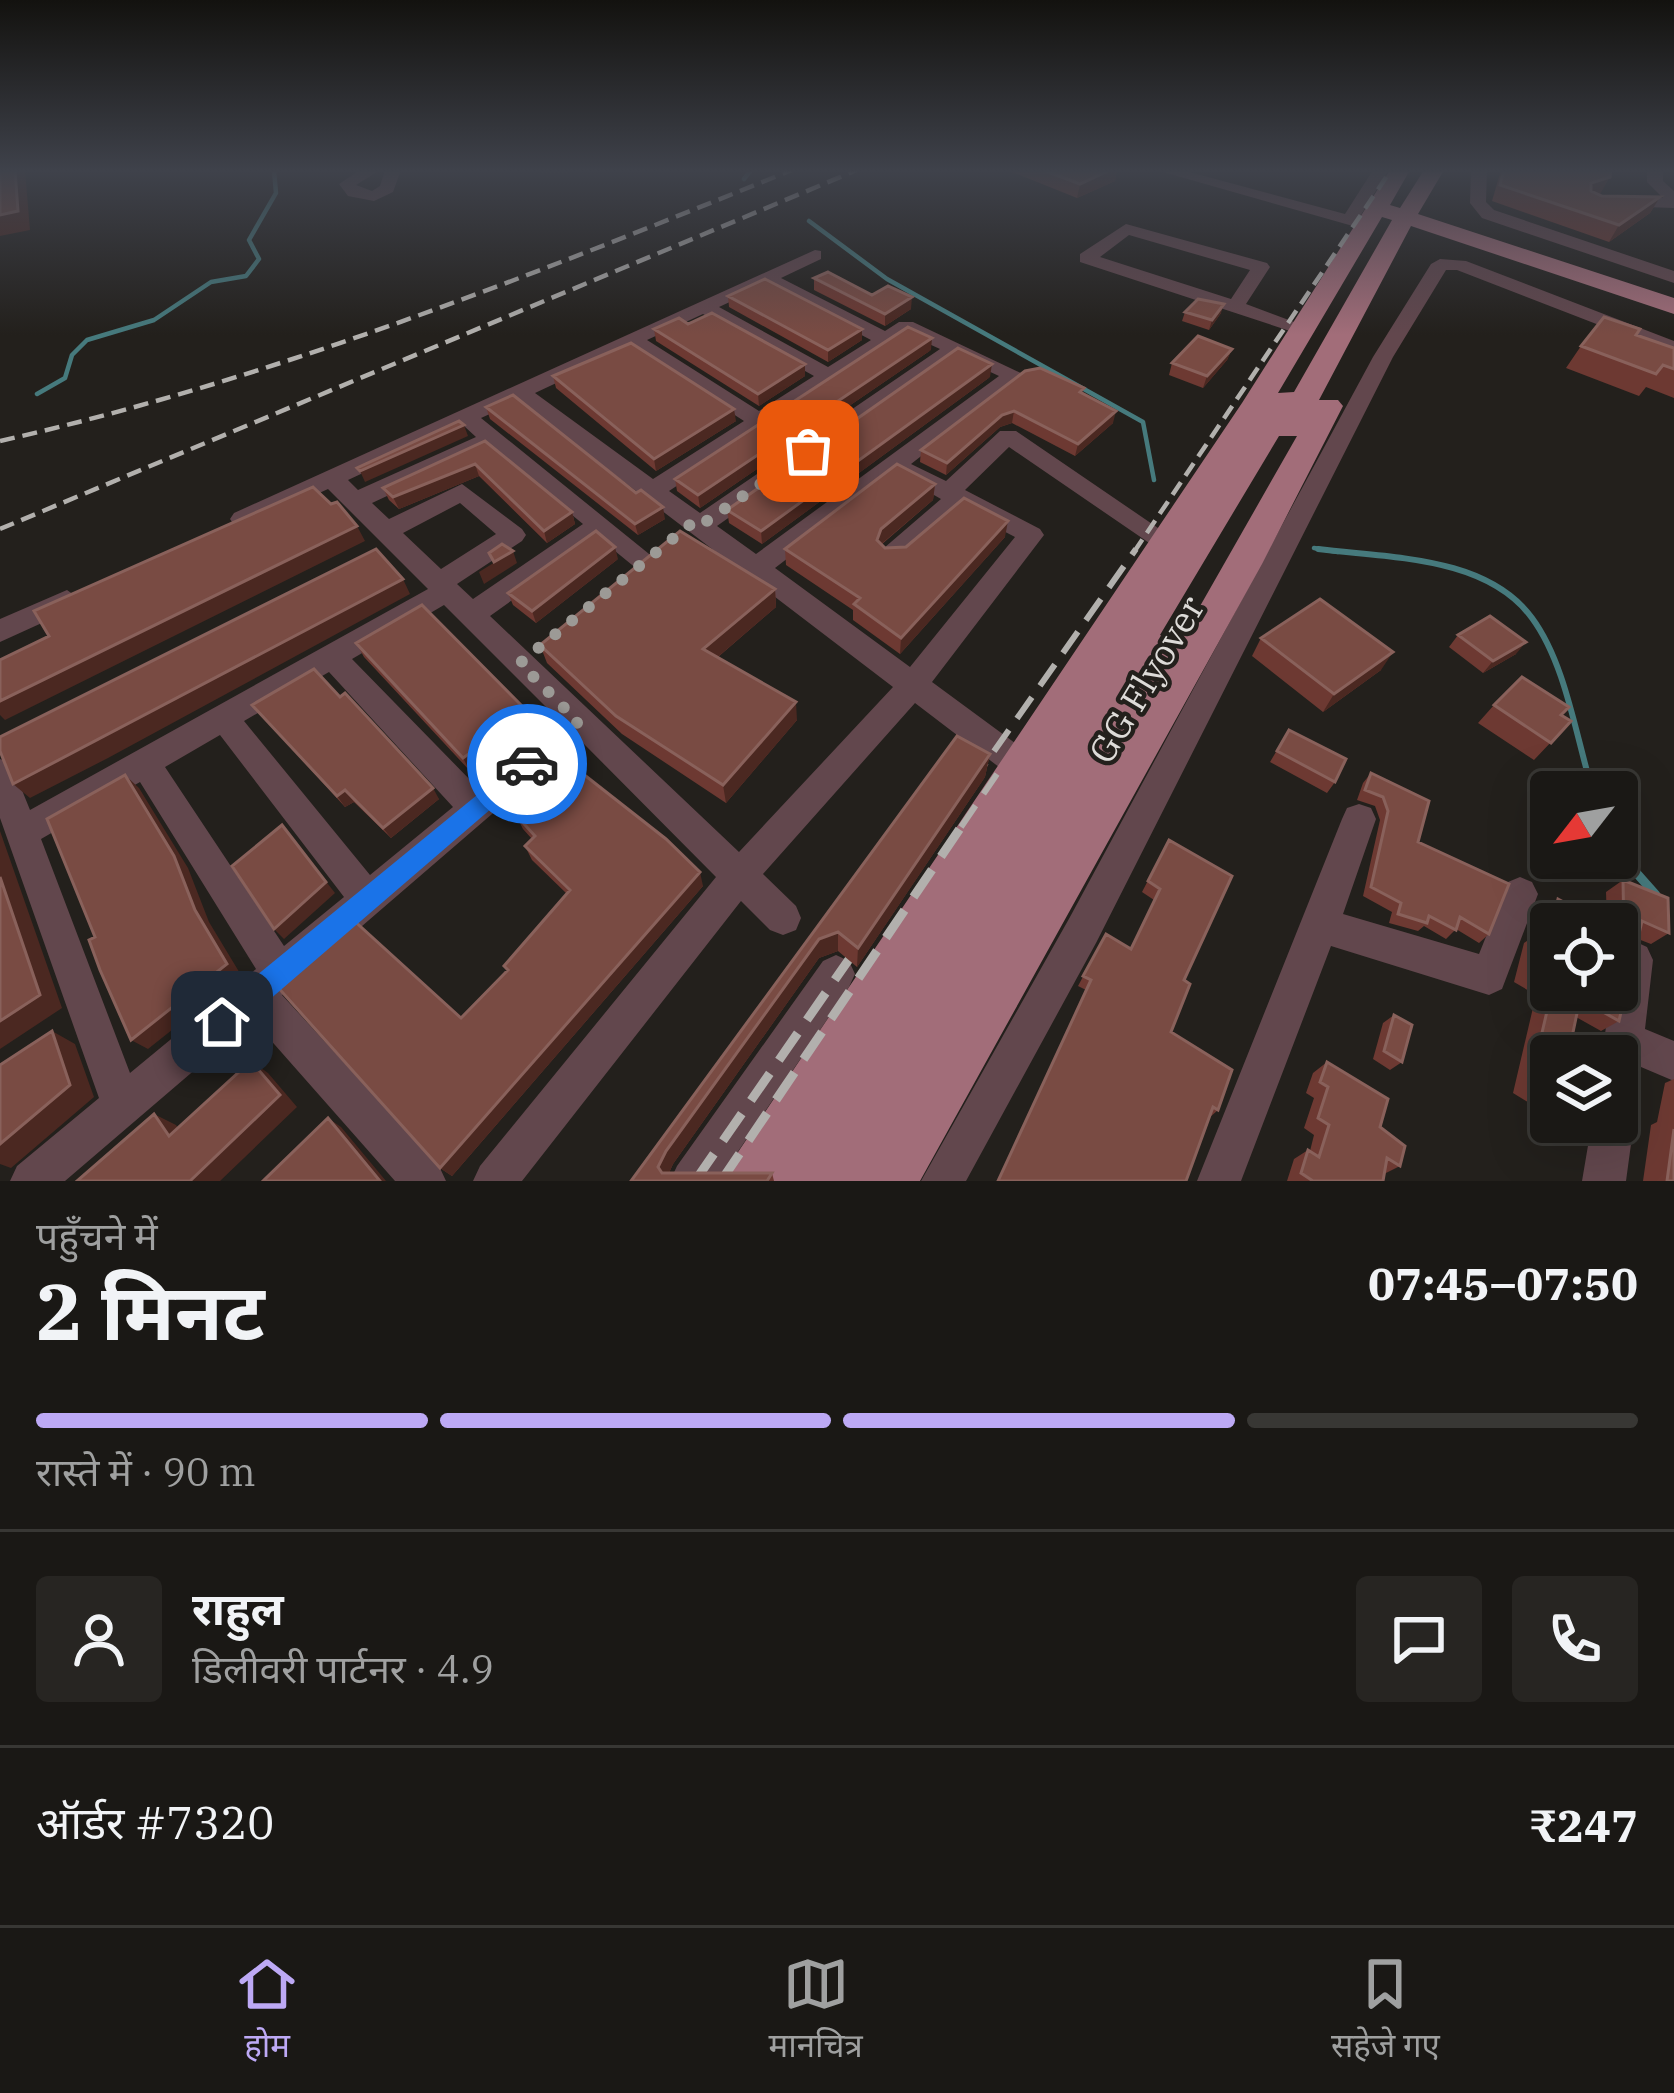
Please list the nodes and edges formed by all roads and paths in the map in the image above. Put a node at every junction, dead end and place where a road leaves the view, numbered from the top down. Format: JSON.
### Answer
{"nodes":[{"id":1,"x":1370,"y":225,"type":"edge"},
{"id":2,"x":1374,"y":225,"type":"edge"},
{"id":3,"x":1380,"y":225,"type":"edge"},
{"id":4,"x":1422,"y":225,"type":"edge"},
{"id":5,"x":1429,"y":225,"type":"edge"},
{"id":6,"x":1455,"y":225,"type":"edge"},
{"id":7,"x":1485,"y":225,"type":"edge"},
{"id":8,"x":1486,"y":225,"type":"edge"},
{"id":9,"x":1509,"y":247,"type":"junction"},
{"id":10,"x":814,"y":255,"type":"dead end"},
{"id":11,"x":765,"y":278,"type":"junction"},
{"id":12,"x":1674,"y":278,"type":"edge"},
{"id":13,"x":1674,"y":294,"type":"edge"},
{"id":14,"x":1645,"y":296,"type":"junction"},
{"id":15,"x":704,"y":306,"type":"junction"},
{"id":16,"x":1674,"y":306,"type":"edge"},
{"id":17,"x":1235,"y":307,"type":"junction"},
{"id":18,"x":1611,"y":324,"type":"junction"},
{"id":19,"x":1303,"y":329,"type":"junction"},
{"id":20,"x":885,"y":339,"type":"junction"},
{"id":21,"x":631,"y":340,"type":"junction"},
{"id":22,"x":956,"y":348,"type":"junction"},
{"id":23,"x":1674,"y":348,"type":"edge"},
{"id":24,"x":829,"y":376,"type":"junction"},
{"id":25,"x":517,"y":390,"type":"junction"},
{"id":26,"x":465,"y":416,"type":"junction"},
{"id":27,"x":760,"y":421,"type":"junction"},
{"id":28,"x":490,"y":439,"type":"junction"},
{"id":29,"x":898,"y":466,"type":"junction"},
{"id":30,"x":331,"y":478,"type":"junction"},
{"id":31,"x":650,"y":492,"type":"junction"},
{"id":32,"x":953,"y":495,"type":"junction"},
{"id":33,"x":355,"y":502,"type":"junction"},
{"id":34,"x":599,"y":525,"type":"junction"},
{"id":35,"x":227,"y":526,"type":"edge"},
{"id":36,"x":385,"y":542,"type":"junction"},
{"id":37,"x":1167,"y":543,"type":"junction"},
{"id":38,"x":667,"y":545,"type":"junction"},
{"id":39,"x":893,"y":554,"type":"edge"},
{"id":40,"x":755,"y":569,"type":"junction"},
{"id":41,"x":442,"y":587,"type":"junction"},
{"id":42,"x":83,"y":593,"type":"edge"},
{"id":43,"x":471,"y":615,"type":"junction"},
{"id":44,"x":0,"y":631,"type":"edge"},
{"id":45,"x":332,"y":657,"type":"junction"},
{"id":46,"x":911,"y":686,"type":"junction"},
{"id":47,"x":224,"y":718,"type":"junction"},
{"id":48,"x":578,"y":722,"type":"junction"},
{"id":49,"x":146,"y":764,"type":"junction"},
{"id":50,"x":1024,"y":766,"type":"junction"},
{"id":51,"x":0,"y":773,"type":"edge"},
{"id":52,"x":475,"y":808,"type":"junction"},
{"id":53,"x":1359,"y":819,"type":"dead end"},
{"id":54,"x":22,"y":832,"type":"junction"},
{"id":55,"x":737,"y":878,"type":"junction"},
{"id":56,"x":1520,"y":894,"type":"dead end"},
{"id":57,"x":368,"y":899,"type":"junction"},
{"id":58,"x":783,"y":918,"type":"dead end"},
{"id":59,"x":1321,"y":925,"type":"junction"},
{"id":60,"x":836,"y":974,"type":"dead end"},
{"id":61,"x":268,"y":984,"type":"junction"},
{"id":62,"x":1638,"y":1046,"type":"edge"},
{"id":63,"x":1674,"y":1061,"type":"edge"},
{"id":64,"x":121,"y":1104,"type":"junction"},
{"id":65,"x":1610,"y":1143,"type":"edge"},
{"id":66,"x":32,"y":1181,"type":"edge"},
{"id":67,"x":424,"y":1181,"type":"edge"},
{"id":68,"x":495,"y":1181,"type":"edge"},
{"id":69,"x":692,"y":1181,"type":"edge"},
{"id":70,"x":752,"y":1181,"type":"edge"},
{"id":71,"x":801,"y":1181,"type":"edge"},
{"id":72,"x":844,"y":1181,"type":"edge"},
{"id":73,"x":890,"y":1181,"type":"edge"},
{"id":74,"x":943,"y":1181,"type":"edge"},
{"id":75,"x":1219,"y":1181,"type":"edge"},
{"id":76,"x":1604,"y":1181,"type":"edge"}],
"edges":[{"from":1,"to":19,"type":"main road"},
{"from":2,"to":71,"type":"main road"},
{"from":3,"to":72,"type":"main road","name":"GG Flyover"},
{"from":4,"to":73,"type":"main road","name":"GG Flyover"},
{"from":5,"to":9,"type":"main road"},
{"from":6,"to":9,"type":"main road"},
{"from":7,"to":13,"type":"main road"},
{"from":8,"to":12,"type":"street"},
{"from":9,"to":14,"type":"main road"},
{"from":10,"to":11,"type":"street"},
{"from":11,"to":15,"type":"street"},
{"from":11,"to":20,"type":"street"},
{"from":14,"to":16,"type":"main road"},
{"from":14,"to":18,"type":"street"},
{"from":15,"to":21,"type":"street"},
{"from":15,"to":24,"type":"street"},
{"from":17,"to":17,"type":"street"},
{"from":17,"to":19,"type":"street"},
{"from":18,"to":23,"type":"street"},
{"from":18,"to":74,"type":"street"},
{"from":19,"to":37,"type":"main road"},
{"from":20,"to":22,"type":"street"},
{"from":20,"to":24,"type":"street"},
{"from":21,"to":25,"type":"street"},
{"from":21,"to":27,"type":"street"},
{"from":22,"to":29,"type":"street"},
{"from":22,"to":38,"type":"street"},
{"from":24,"to":27,"type":"street"},
{"from":25,"to":26,"type":"street"},
{"from":25,"to":31,"type":"street"},
{"from":26,"to":28,"type":"street"},
{"from":26,"to":30,"type":"street"},
{"from":27,"to":31,"type":"street"},
{"from":28,"to":33,"type":"street"},
{"from":28,"to":34,"type":"street"},
{"from":29,"to":32,"type":"street"},
{"from":29,"to":40,"type":"street"},
{"from":30,"to":33,"type":"street"},
{"from":30,"to":35,"type":"street"},
{"from":31,"to":38,"type":"street"},
{"from":32,"to":37,"type":"street"},
{"from":32,"to":39,"type":"street"},
{"from":32,"to":46,"type":"street"},
{"from":33,"to":36,"type":"street"},
{"from":34,"to":38,"type":"street"},
{"from":34,"to":43,"type":"street"},
{"from":36,"to":41,"type":"street"},
{"from":36,"to":41,"type":"street"},
{"from":37,"to":50,"type":"main road"},
{"from":38,"to":40,"type":"street"},
{"from":40,"to":46,"type":"street"},
{"from":41,"to":43,"type":"street"},
{"from":41,"to":45,"type":"street"},
{"from":42,"to":44,"type":"street"},
{"from":43,"to":48,"type":"street"},
{"from":45,"to":47,"type":"street"},
{"from":45,"to":52,"type":"street"},
{"from":46,"to":50,"type":"street"},
{"from":46,"to":55,"type":"street"},
{"from":47,"to":49,"type":"street"},
{"from":47,"to":57,"type":"street"},
{"from":48,"to":52,"type":"street"},
{"from":48,"to":55,"type":"street"},
{"from":49,"to":54,"type":"street"},
{"from":49,"to":61,"type":"street"},
{"from":50,"to":70,"type":"main road"},
{"from":51,"to":54,"type":"street"},
{"from":52,"to":57,"type":"street"},
{"from":53,"to":59,"type":"street"},
{"from":54,"to":64,"type":"street"},
{"from":55,"to":58,"type":"street"},
{"from":55,"to":68,"type":"street"},
{"from":56,"to":59,"type":"street"},
{"from":57,"to":61,"type":"street"},
{"from":59,"to":75,"type":"street"},
{"from":60,"to":69,"type":"street"},
{"from":61,"to":64,"type":"street"},
{"from":61,"to":67,"type":"street"},
{"from":62,"to":63,"type":"street"},
{"from":64,"to":66,"type":"street"},
{"from":65,"to":76,"type":"street"}]}
